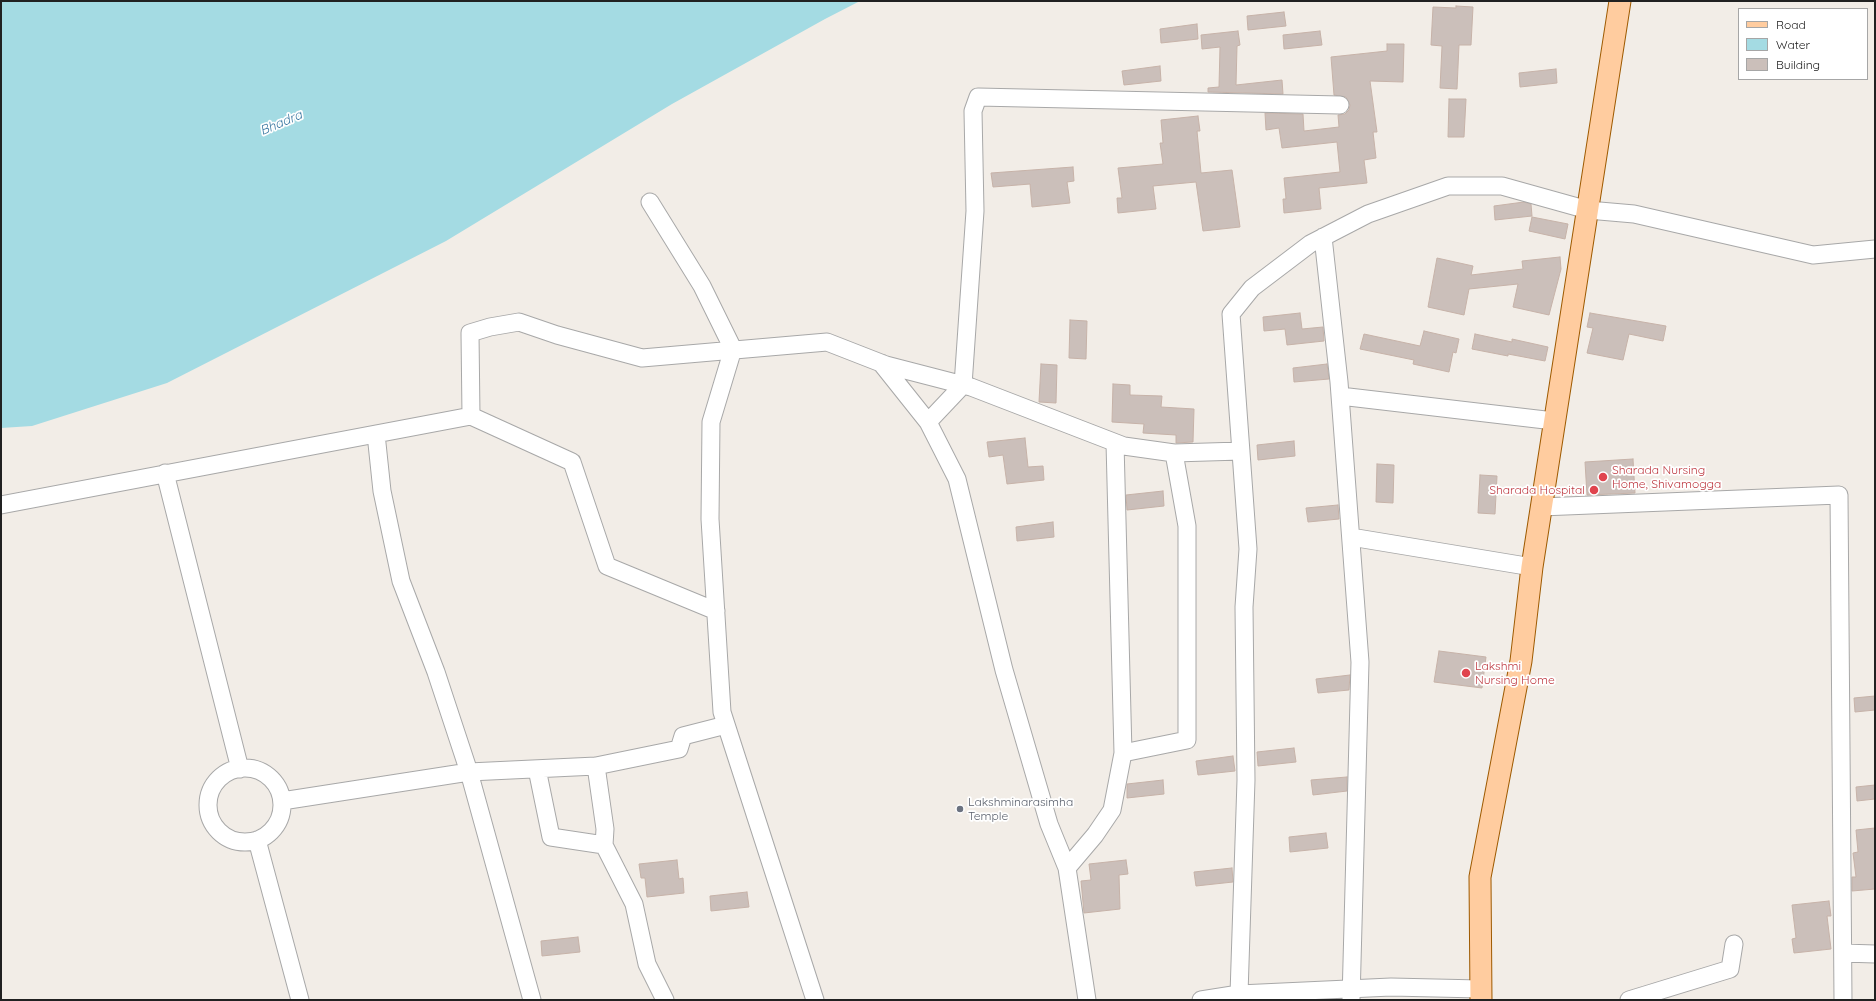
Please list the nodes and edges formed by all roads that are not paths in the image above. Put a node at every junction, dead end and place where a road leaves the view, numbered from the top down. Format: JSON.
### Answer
{"nodes":[{"id":1,"x":1620,"y":1,"type":"edge"},
{"id":2,"x":1340,"y":105,"type":"dead end"},
{"id":3,"x":650,"y":202,"type":"dead end"},
{"id":4,"x":1588,"y":210,"type":"junction"},
{"id":5,"x":1323,"y":237,"type":"junction"},
{"id":6,"x":1875,"y":249,"type":"edge"},
{"id":7,"x":733,"y":349,"type":"junction"},
{"id":8,"x":881,"y":364,"type":"junction"},
{"id":9,"x":963,"y":385,"type":"junction"},
{"id":10,"x":1340,"y":396,"type":"junction"},
{"id":11,"x":471,"y":416,"type":"junction"},
{"id":12,"x":1554,"y":421,"type":"junction"},
{"id":13,"x":928,"y":422,"type":"junction"},
{"id":14,"x":376,"y":434,"type":"junction"},
{"id":15,"x":1115,"y":443,"type":"junction"},
{"id":16,"x":1240,"y":451,"type":"junction"},
{"id":17,"x":1174,"y":453,"type":"junction"},
{"id":18,"x":165,"y":473,"type":"junction"},
{"id":19,"x":1,"y":505,"type":"edge"},
{"id":20,"x":1541,"y":507,"type":"junction"},
{"id":21,"x":1351,"y":537,"type":"junction"},
{"id":22,"x":1532,"y":567,"type":"junction"},
{"id":23,"x":716,"y":611,"type":"junction"},
{"id":24,"x":726,"y":725,"type":"junction"},
{"id":25,"x":1123,"y":753,"type":"junction"},
{"id":26,"x":596,"y":766,"type":"junction"},
{"id":27,"x":240,"y":769,"type":"junction"},
{"id":28,"x":537,"y":769,"type":"junction"},
{"id":29,"x":469,"y":772,"type":"junction"},
{"id":30,"x":282,"y":801,"type":"junction"},
{"id":31,"x":257,"y":840,"type":"junction"},
{"id":32,"x":604,"y":845,"type":"junction"},
{"id":33,"x":1067,"y":868,"type":"junction"},
{"id":34,"x":1734,"y":944,"type":"dead end"},
{"id":35,"x":1842,"y":953,"type":"junction"},
{"id":36,"x":1875,"y":954,"type":"edge"},
{"id":37,"x":1239,"y":994,"type":"junction"},
{"id":38,"x":1350,"y":994,"type":"edge"},
{"id":39,"x":1481,"y":994,"type":"edge"},
{"id":40,"x":300,"y":1000,"type":"edge"},
{"id":41,"x":532,"y":1000,"type":"edge"},
{"id":42,"x":665,"y":1000,"type":"edge"},
{"id":43,"x":815,"y":1000,"type":"edge"},
{"id":44,"x":1087,"y":1000,"type":"edge"},
{"id":45,"x":1201,"y":1000,"type":"edge"},
{"id":46,"x":1629,"y":1000,"type":"edge"},
{"id":47,"x":1843,"y":1000,"type":"edge"}],
"edges":[{"from":1,"to":4,"type":"main road"},
{"from":2,"to":9,"type":"street"},
{"from":3,"to":7,"type":"street"},
{"from":4,"to":5,"type":"street"},
{"from":4,"to":6,"type":"street"},
{"from":4,"to":12,"type":"main road"},
{"from":5,"to":10,"type":"street"},
{"from":5,"to":16,"type":"street"},
{"from":7,"to":8,"type":"street"},
{"from":7,"to":11,"type":"street"},
{"from":7,"to":23,"type":"street"},
{"from":8,"to":9,"type":"street"},
{"from":8,"to":13,"type":"street"},
{"from":9,"to":13,"type":"street"},
{"from":9,"to":15,"type":"street"},
{"from":10,"to":12,"type":"street"},
{"from":10,"to":21,"type":"street"},
{"from":11,"to":14,"type":"street"},
{"from":11,"to":23,"type":"street"},
{"from":12,"to":20,"type":"main road"},
{"from":13,"to":33,"type":"street"},
{"from":14,"to":18,"type":"street"},
{"from":14,"to":29,"type":"street"},
{"from":15,"to":17,"type":"street"},
{"from":15,"to":25,"type":"street"},
{"from":16,"to":17,"type":"street"},
{"from":16,"to":37,"type":"street"},
{"from":17,"to":25,"type":"street"},
{"from":18,"to":19,"type":"street"},
{"from":18,"to":27,"type":"street"},
{"from":20,"to":22,"type":"main road"},
{"from":20,"to":35,"type":"street"},
{"from":21,"to":22,"type":"street"},
{"from":21,"to":38,"type":"street"},
{"from":22,"to":39,"type":"main road"},
{"from":23,"to":24,"type":"street"},
{"from":24,"to":26,"type":"street"},
{"from":24,"to":43,"type":"street"},
{"from":25,"to":33,"type":"street"},
{"from":26,"to":28,"type":"street"},
{"from":26,"to":32,"type":"street"},
{"from":27,"to":30,"type":"street"},
{"from":27,"to":31,"type":"street"},
{"from":28,"to":29,"type":"street"},
{"from":28,"to":32,"type":"street"},
{"from":29,"to":30,"type":"street"},
{"from":29,"to":41,"type":"street"},
{"from":30,"to":31,"type":"street"},
{"from":31,"to":40,"type":"street"},
{"from":32,"to":42,"type":"street"},
{"from":33,"to":44,"type":"street"},
{"from":34,"to":46,"type":"street"},
{"from":35,"to":36,"type":"street"},
{"from":35,"to":47,"type":"street"},
{"from":37,"to":38,"type":"street"},
{"from":37,"to":45,"type":"street"},
{"from":38,"to":39,"type":"street"}]}
